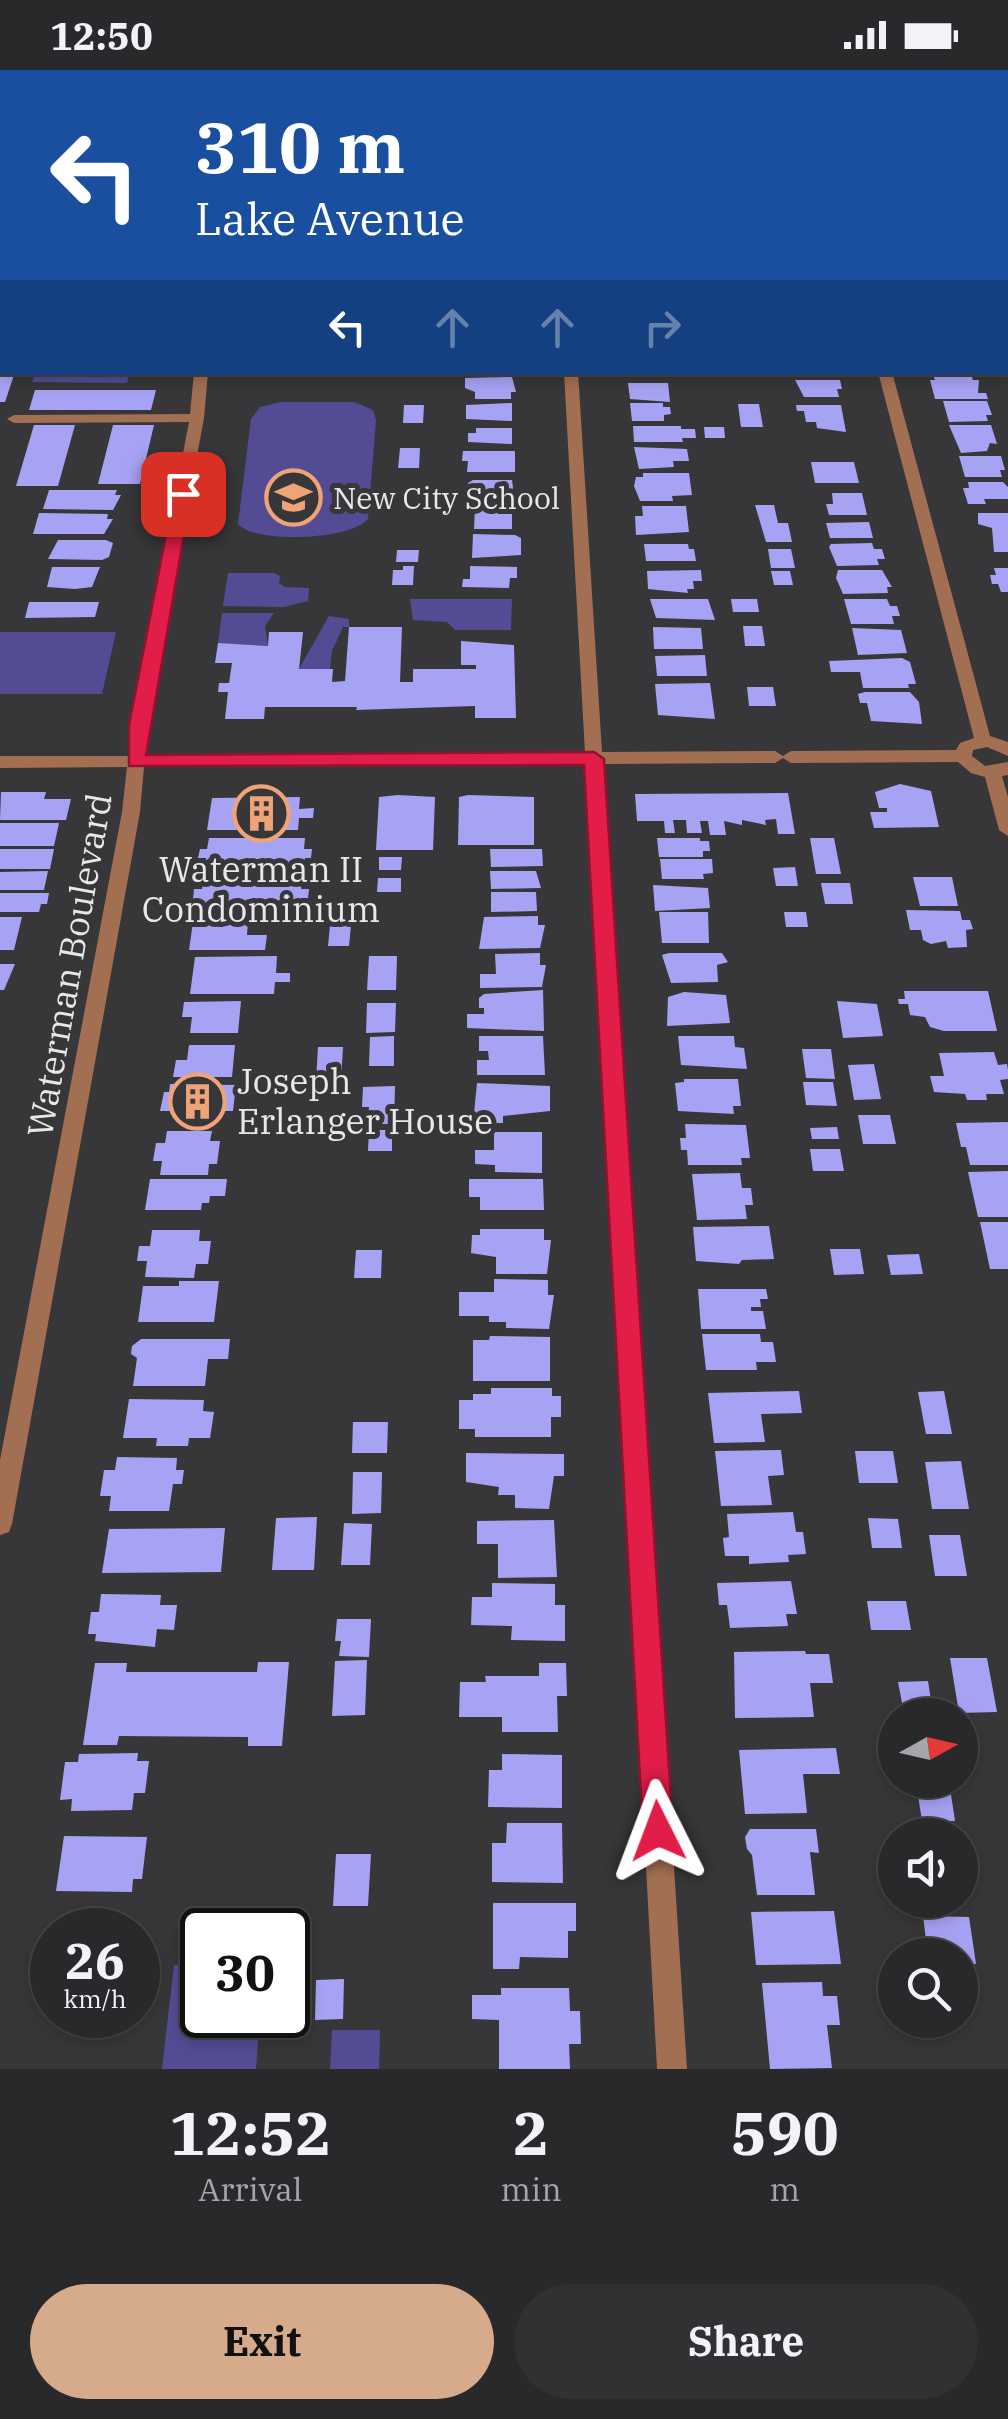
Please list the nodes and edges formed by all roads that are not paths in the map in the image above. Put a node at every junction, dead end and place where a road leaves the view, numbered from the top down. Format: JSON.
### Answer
{"nodes":[{"id":1,"x":201,"y":375,"type":"edge"},
{"id":2,"x":215,"y":375,"type":"edge"},
{"id":3,"x":570,"y":375,"type":"edge"},
{"id":4,"x":885,"y":375,"type":"edge"},
{"id":5,"x":14,"y":418,"type":"dead end"},
{"id":6,"x":197,"y":418,"type":"junction"},
{"id":7,"x":983,"y":741,"type":"junction"},
{"id":8,"x":1008,"y":750,"type":"edge"},
{"id":9,"x":964,"y":756,"type":"junction"},
{"id":10,"x":594,"y":759,"type":"junction"},
{"id":11,"x":136,"y":761,"type":"junction"},
{"id":12,"x":0,"y":762,"type":"edge"},
{"id":13,"x":1000,"y":771,"type":"edge"},
{"id":14,"x":1008,"y":830,"type":"edge"},
{"id":15,"x":0,"y":1524,"type":"edge"},
{"id":16,"x":672,"y":2069,"type":"edge"}],
"edges":[{"from":1,"to":6,"type":"street","name":"Waterman Boulevard"},
{"from":2,"to":6,"type":"street","name":"Waterman Boulevard"},
{"from":3,"to":10,"type":"street"},
{"from":4,"to":7,"type":"street"},
{"from":5,"to":6,"type":"street"},
{"from":6,"to":11,"type":"street","name":"Waterman Boulevard"},
{"from":7,"to":8,"type":"street"},
{"from":7,"to":9,"type":"street"},
{"from":9,"to":10,"type":"street"},
{"from":9,"to":13,"type":"street"},
{"from":10,"to":11,"type":"street"},
{"from":10,"to":16,"type":"street"},
{"from":11,"to":12,"type":"street"},
{"from":11,"to":15,"type":"street","name":"Waterman Boulevard"},
{"from":13,"to":14,"type":"street"}]}
